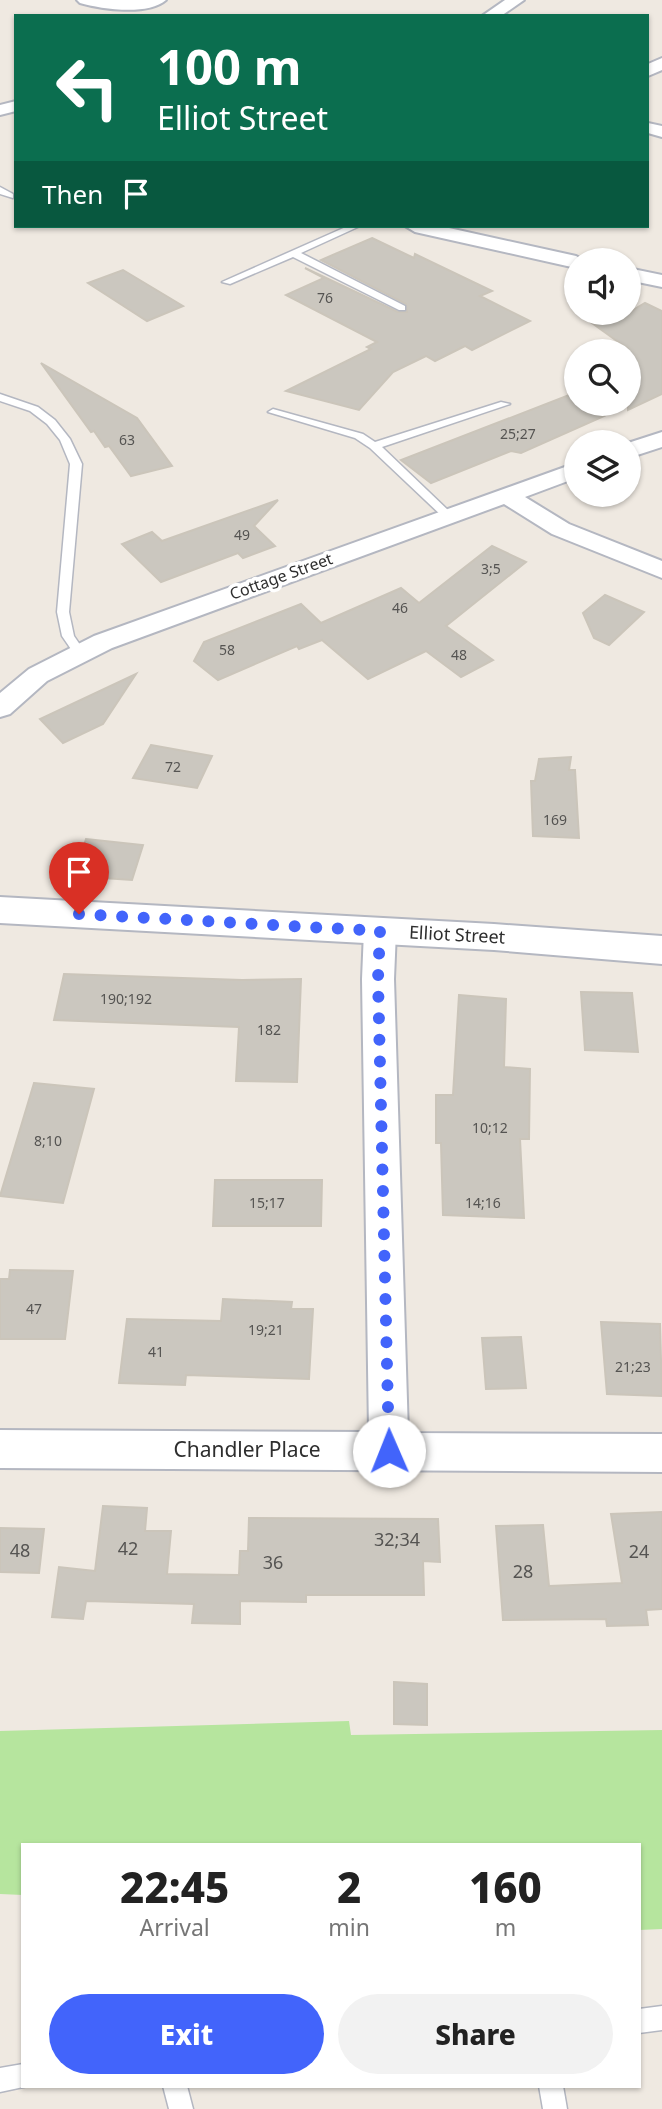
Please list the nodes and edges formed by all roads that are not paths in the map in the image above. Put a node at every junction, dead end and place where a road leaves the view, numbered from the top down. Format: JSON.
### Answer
{"nodes":[{"id":1,"x":85,"y":0,"type":"edge"},
{"id":2,"x":158,"y":0,"type":"edge"},
{"id":3,"x":507,"y":1,"type":"edge"},
{"id":4,"x":492,"y":14,"type":"edge"},
{"id":5,"x":0,"y":190,"type":"edge"},
{"id":6,"x":10,"y":195,"type":"dead end"},
{"id":7,"x":350,"y":228,"type":"edge"},
{"id":8,"x":424,"y":228,"type":"edge"},
{"id":9,"x":293,"y":253,"type":"junction"},
{"id":10,"x":564,"y":259,"type":"edge"},
{"id":11,"x":641,"y":277,"type":"edge"},
{"id":12,"x":662,"y":281,"type":"edge"},
{"id":13,"x":227,"y":282,"type":"dead end"},
{"id":14,"x":401,"y":308,"type":"dead end"},
{"id":15,"x":0,"y":397,"type":"edge"},
{"id":16,"x":505,"y":404,"type":"dead end"},
{"id":17,"x":273,"y":412,"type":"dead end"},
{"id":18,"x":662,"y":439,"type":"edge"},
{"id":19,"x":374,"y":446,"type":"junction"},
{"id":20,"x":641,"y":446,"type":"edge"},
{"id":21,"x":564,"y":474,"type":"edge"},
{"id":22,"x":506,"y":494,"type":"junction"},
{"id":23,"x":447,"y":515,"type":"junction"},
{"id":24,"x":662,"y":570,"type":"edge"},
{"id":25,"x":79,"y":652,"type":"junction"},
{"id":26,"x":0,"y":708,"type":"edge"},
{"id":27,"x":0,"y":910,"type":"edge"},
{"id":28,"x":380,"y":931,"type":"junction"},
{"id":29,"x":662,"y":950,"type":"edge"},
{"id":30,"x":0,"y":1450,"type":"edge"},
{"id":31,"x":389,"y":1451,"type":"junction"},
{"id":32,"x":662,"y":1453,"type":"edge"},
{"id":33,"x":662,"y":2018,"type":"edge"},
{"id":34,"x":641,"y":2021,"type":"edge"},
{"id":35,"x":21,"y":2076,"type":"edge"},
{"id":36,"x":0,"y":2080,"type":"edge"},
{"id":37,"x":176,"y":2088,"type":"edge"},
{"id":38,"x":551,"y":2088,"type":"edge"},
{"id":39,"x":181,"y":2109,"type":"edge"},
{"id":40,"x":555,"y":2109,"type":"edge"}],
"edges":[{"from":1,"to":2,"type":"street"},
{"from":3,"to":4,"type":"street"},
{"from":5,"to":6,"type":"lane"},
{"from":7,"to":9,"type":"lane"},
{"from":8,"to":10,"type":"street"},
{"from":9,"to":13,"type":"lane"},
{"from":9,"to":14,"type":"lane"},
{"from":11,"to":12,"type":"street"},
{"from":15,"to":25,"type":"lane"},
{"from":16,"to":19,"type":"lane"},
{"from":17,"to":19,"type":"lane"},
{"from":18,"to":20,"type":"street"},
{"from":19,"to":23,"type":"lane"},
{"from":21,"to":22,"type":"street","name":"Cottage Street"},
{"from":22,"to":23,"type":"street","name":"Cottage Street"},
{"from":22,"to":24,"type":"street"},
{"from":23,"to":25,"type":"street","name":"Cottage Street"},
{"from":25,"to":26,"type":"street","name":"Cottage Street"},
{"from":27,"to":28,"type":"street","name":"Elliot Street"},
{"from":28,"to":29,"type":"street","name":"Elliot Street"},
{"from":28,"to":31,"type":"street"},
{"from":30,"to":31,"type":"street","name":"Chandler Place"},
{"from":31,"to":32,"type":"street","name":"Chandler Place"},
{"from":33,"to":34,"type":"lane"},
{"from":35,"to":36,"type":"lane"},
{"from":37,"to":39,"type":"lane"},
{"from":38,"to":40,"type":"lane"}]}
